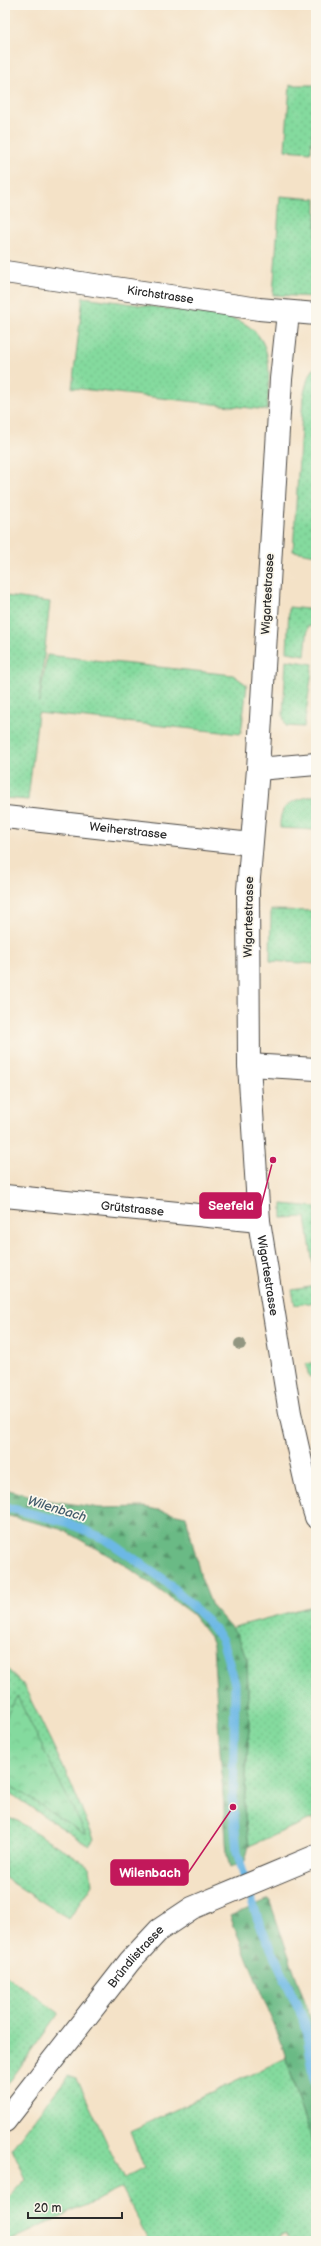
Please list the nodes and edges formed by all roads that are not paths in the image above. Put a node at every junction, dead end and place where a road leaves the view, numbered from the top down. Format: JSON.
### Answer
{"nodes":[{"id":1,"x":5,"y":272,"type":"edge"},
{"id":2,"x":288,"y":312,"type":"junction"},
{"id":3,"x":316,"y":314,"type":"edge"},
{"id":4,"x":316,"y":764,"type":"edge"},
{"id":5,"x":258,"y":769,"type":"junction"},
{"id":6,"x":5,"y":816,"type":"edge"},
{"id":7,"x":251,"y":844,"type":"junction"},
{"id":8,"x":249,"y":1065,"type":"junction"},
{"id":9,"x":316,"y":1069,"type":"edge"},
{"id":10,"x":5,"y":1196,"type":"edge"},
{"id":11,"x":259,"y":1221,"type":"junction"},
{"id":12,"x":316,"y":1517,"type":"edge"},
{"id":13,"x":316,"y":1856,"type":"edge"},
{"id":14,"x":5,"y":2121,"type":"edge"}],
"edges":[{"from":1,"to":2,"type":"street","name":"Kirchstrasse"},
{"from":2,"to":3,"type":"street","name":"Kirchstrasse"},
{"from":2,"to":5,"type":"street","name":"Wigartestrasse"},
{"from":4,"to":5,"type":"street"},
{"from":5,"to":7,"type":"street","name":"Wigartestrasse"},
{"from":6,"to":7,"type":"street","name":"Weiherstrasse"},
{"from":7,"to":8,"type":"street","name":"Wigartestrasse"},
{"from":8,"to":9,"type":"street"},
{"from":8,"to":11,"type":"street","name":"Wigartestrasse"},
{"from":10,"to":11,"type":"street","name":"Grütstrasse"},
{"from":11,"to":12,"type":"street","name":"Wigartestrasse"},
{"from":13,"to":14,"type":"street","name":"Bründlistrasse"}]}
